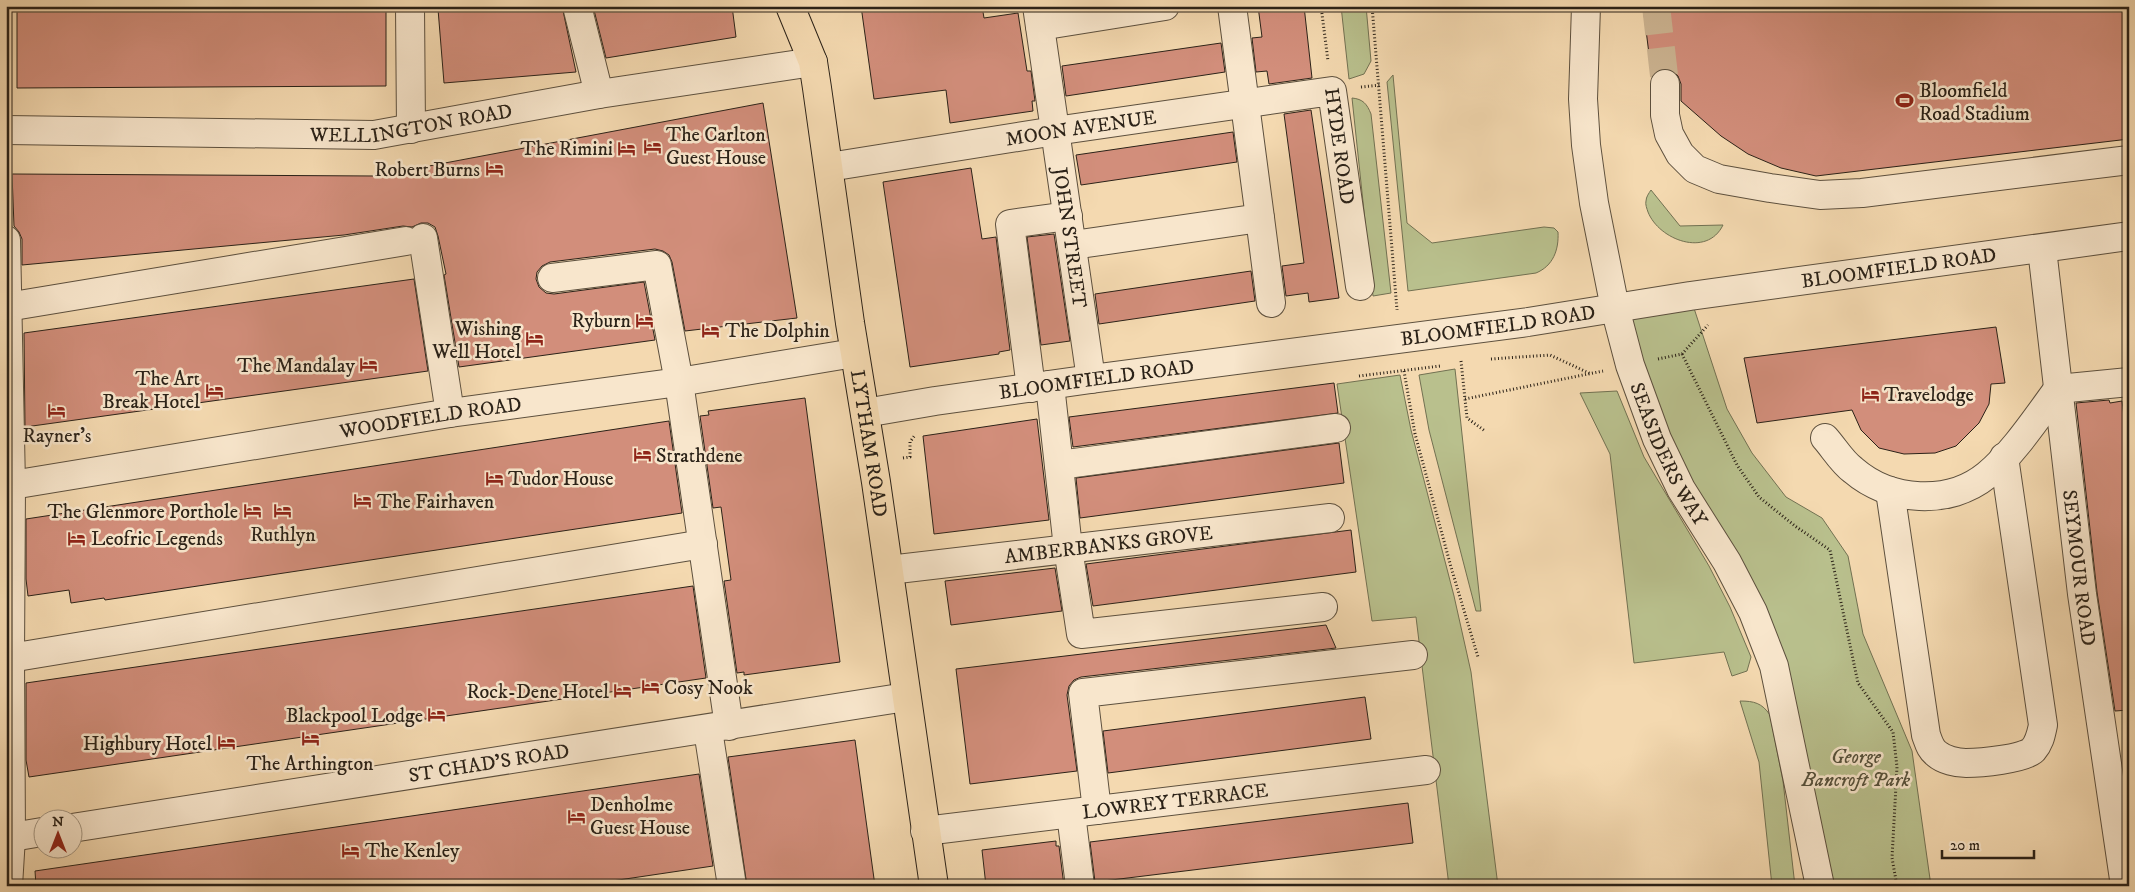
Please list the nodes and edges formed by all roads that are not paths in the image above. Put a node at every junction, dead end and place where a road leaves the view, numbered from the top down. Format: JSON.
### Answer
{"nodes":[{"id":1,"x":410,"y":6,"type":"edge"},
{"id":2,"x":577,"y":6,"type":"edge"},
{"id":3,"x":790,"y":6,"type":"edge"},
{"id":4,"x":1165,"y":6,"type":"edge"},
{"id":5,"x":1232,"y":6,"type":"edge"},
{"id":6,"x":1586,"y":6,"type":"edge"},
{"id":7,"x":1038,"y":16,"type":"edge"},
{"id":8,"x":813,"y":62,"type":"junction"},
{"id":9,"x":1666,"y":84,"type":"tunnel mouth"},
{"id":10,"x":1332,"y":91,"type":"joint"},
{"id":11,"x":599,"y":94,"type":"junction"},
{"id":12,"x":1246,"y":102,"type":"junction"},
{"id":13,"x":411,"y":129,"type":"junction"},
{"id":14,"x":6,"y":130,"type":"edge"},
{"id":15,"x":1055,"y":131,"type":"junction"},
{"id":16,"x":2129,"y":160,"type":"edge"},
{"id":17,"x":829,"y":167,"type":"junction"},
{"id":18,"x":1068,"y":216,"type":"junction"},
{"id":19,"x":1260,"y":218,"type":"junction"},
{"id":20,"x":2129,"y":236,"type":"edge"},
{"id":21,"x":6,"y":240,"type":"edge"},
{"id":22,"x":1073,"y":244,"type":"junction"},
{"id":23,"x":2042,"y":249,"type":"junction"},
{"id":24,"x":552,"y":278,"type":"dead end"},
{"id":25,"x":1360,"y":286,"type":"dead end"},
{"id":26,"x":1271,"y":303,"type":"dead end"},
{"id":27,"x":7,"y":307,"type":"edge"},
{"id":28,"x":1615,"y":308,"type":"junction"},
{"id":29,"x":854,"y":353,"type":"junction"},
{"id":30,"x":1091,"y":379,"type":"junction"},
{"id":31,"x":680,"y":382,"type":"junction"},
{"id":32,"x":2129,"y":382,"type":"edge"},
{"id":33,"x":1040,"y":386,"type":"junction"},
{"id":34,"x":2058,"y":389,"type":"junction"},
{"id":35,"x":450,"y":413,"type":"junction"},
{"id":36,"x":865,"y":413,"type":"junction"},
{"id":37,"x":1336,"y":428,"type":"dead end"},
{"id":38,"x":1825,"y":438,"type":"dead end"},
{"id":39,"x":2004,"y":457,"type":"junction"},
{"id":40,"x":1059,"y":466,"type":"junction"},
{"id":41,"x":9,"y":485,"type":"edge"},
{"id":42,"x":1890,"y":491,"type":"junction"},
{"id":43,"x":1330,"y":518,"type":"dead end"},
{"id":44,"x":703,"y":544,"type":"junction"},
{"id":45,"x":1068,"y":548,"type":"junction"},
{"id":46,"x":888,"y":570,"type":"junction"},
{"id":47,"x":1323,"y":606,"type":"dead end"},
{"id":48,"x":1413,"y":655,"type":"dead end"},
{"id":49,"x":10,"y":658,"type":"junction"},
{"id":50,"x":906,"y":697,"type":"junction"},
{"id":51,"x":718,"y":728,"type":"junction"},
{"id":52,"x":1426,"y":770,"type":"dead end"},
{"id":53,"x":1097,"y":810,"type":"junction"},
{"id":54,"x":1071,"y":814,"type":"junction"},
{"id":55,"x":82,"y":826,"type":"edge"},
{"id":56,"x":925,"y":830,"type":"junction"},
{"id":57,"x":32,"y":834,"type":"edge"},
{"id":58,"x":9,"y":838,"type":"edge"},
{"id":59,"x":8,"y":886,"type":"edge"},
{"id":60,"x":732,"y":886,"type":"edge"},
{"id":61,"x":934,"y":886,"type":"edge"},
{"id":62,"x":1080,"y":886,"type":"edge"},
{"id":63,"x":1820,"y":886,"type":"edge"},
{"id":64,"x":2125,"y":886,"type":"edge"}],
"edges":[{"from":1,"to":13,"type":"street"},
{"from":2,"to":11,"type":"street"},
{"from":3,"to":8,"type":"main road","name":"LYTHAM ROAD"},
{"from":4,"to":7,"type":"street"},
{"from":5,"to":12,"type":"street"},
{"from":6,"to":28,"type":"street","name":"SEASIDERS WAY"},
{"from":7,"to":15,"type":"street","name":"JOHN STREET"},
{"from":8,"to":11,"type":"street","name":"WELLINGTON ROAD"},
{"from":8,"to":17,"type":"main road","name":"LYTHAM ROAD"},
{"from":9,"to":16,"type":"street"},
{"from":10,"to":12,"type":"street","name":"MOON AVENUE"},
{"from":10,"to":25,"type":"street","name":"HYDE ROAD"},
{"from":11,"to":13,"type":"street","name":"WELLINGTON ROAD"},
{"from":12,"to":15,"type":"street","name":"MOON AVENUE"},
{"from":12,"to":19,"type":"street"},
{"from":13,"to":14,"type":"street","name":"WELLINGTON ROAD"},
{"from":15,"to":17,"type":"street","name":"MOON AVENUE"},
{"from":15,"to":18,"type":"street","name":"JOHN STREET"},
{"from":17,"to":29,"type":"main road","name":"LYTHAM ROAD"},
{"from":18,"to":22,"type":"street","name":"JOHN STREET"},
{"from":18,"to":33,"type":"street"},
{"from":19,"to":22,"type":"street"},
{"from":19,"to":26,"type":"street"},
{"from":20,"to":23,"type":"street","name":"BLOOMFIELD ROAD"},
{"from":21,"to":27,"type":"street"},
{"from":22,"to":30,"type":"street","name":"JOHN STREET"},
{"from":23,"to":28,"type":"street","name":"BLOOMFIELD ROAD"},
{"from":23,"to":34,"type":"street","name":"SEYMOUR ROAD"},
{"from":24,"to":31,"type":"street"},
{"from":27,"to":35,"type":"street"},
{"from":27,"to":41,"type":"street"},
{"from":28,"to":30,"type":"street","name":"BLOOMFIELD ROAD"},
{"from":28,"to":63,"type":"street","name":"SEASIDERS WAY"},
{"from":29,"to":31,"type":"street","name":"WOODFIELD ROAD"},
{"from":29,"to":36,"type":"main road","name":"LYTHAM ROAD"},
{"from":30,"to":33,"type":"street","name":"BLOOMFIELD ROAD"},
{"from":31,"to":35,"type":"street","name":"WOODFIELD ROAD"},
{"from":31,"to":44,"type":"street"},
{"from":32,"to":34,"type":"street"},
{"from":33,"to":36,"type":"street","name":"BLOOMFIELD ROAD"},
{"from":33,"to":40,"type":"street"},
{"from":34,"to":39,"type":"street"},
{"from":34,"to":64,"type":"street","name":"SEYMOUR ROAD"},
{"from":35,"to":41,"type":"street","name":"WOODFIELD ROAD"},
{"from":36,"to":46,"type":"main road","name":"LYTHAM ROAD"},
{"from":37,"to":40,"type":"street"},
{"from":38,"to":42,"type":"street"},
{"from":39,"to":42,"type":"street"},
{"from":39,"to":42,"type":"street"},
{"from":40,"to":45,"type":"street"},
{"from":41,"to":49,"type":"street"},
{"from":43,"to":45,"type":"street","name":"AMBERBANKS GROVE"},
{"from":44,"to":49,"type":"street"},
{"from":44,"to":51,"type":"street"},
{"from":45,"to":46,"type":"street","name":"AMBERBANKS GROVE"},
{"from":45,"to":47,"type":"street"},
{"from":46,"to":50,"type":"main road","name":"LYTHAM ROAD"},
{"from":48,"to":53,"type":"street"},
{"from":49,"to":58,"type":"street"},
{"from":50,"to":51,"type":"street","name":"ST CHAD'S ROAD"},
{"from":50,"to":56,"type":"main road","name":"LYTHAM ROAD"},
{"from":51,"to":55,"type":"street","name":"ST CHAD'S ROAD"},
{"from":51,"to":60,"type":"street"},
{"from":52,"to":53,"type":"street","name":"LOWREY TERRACE"},
{"from":53,"to":54,"type":"street","name":"LOWREY TERRACE"},
{"from":54,"to":56,"type":"street","name":"LOWREY TERRACE"},
{"from":54,"to":62,"type":"street"},
{"from":56,"to":61,"type":"main road","name":"LYTHAM ROAD"},
{"from":57,"to":58,"type":"street"},
{"from":58,"to":59,"type":"street"}]}
